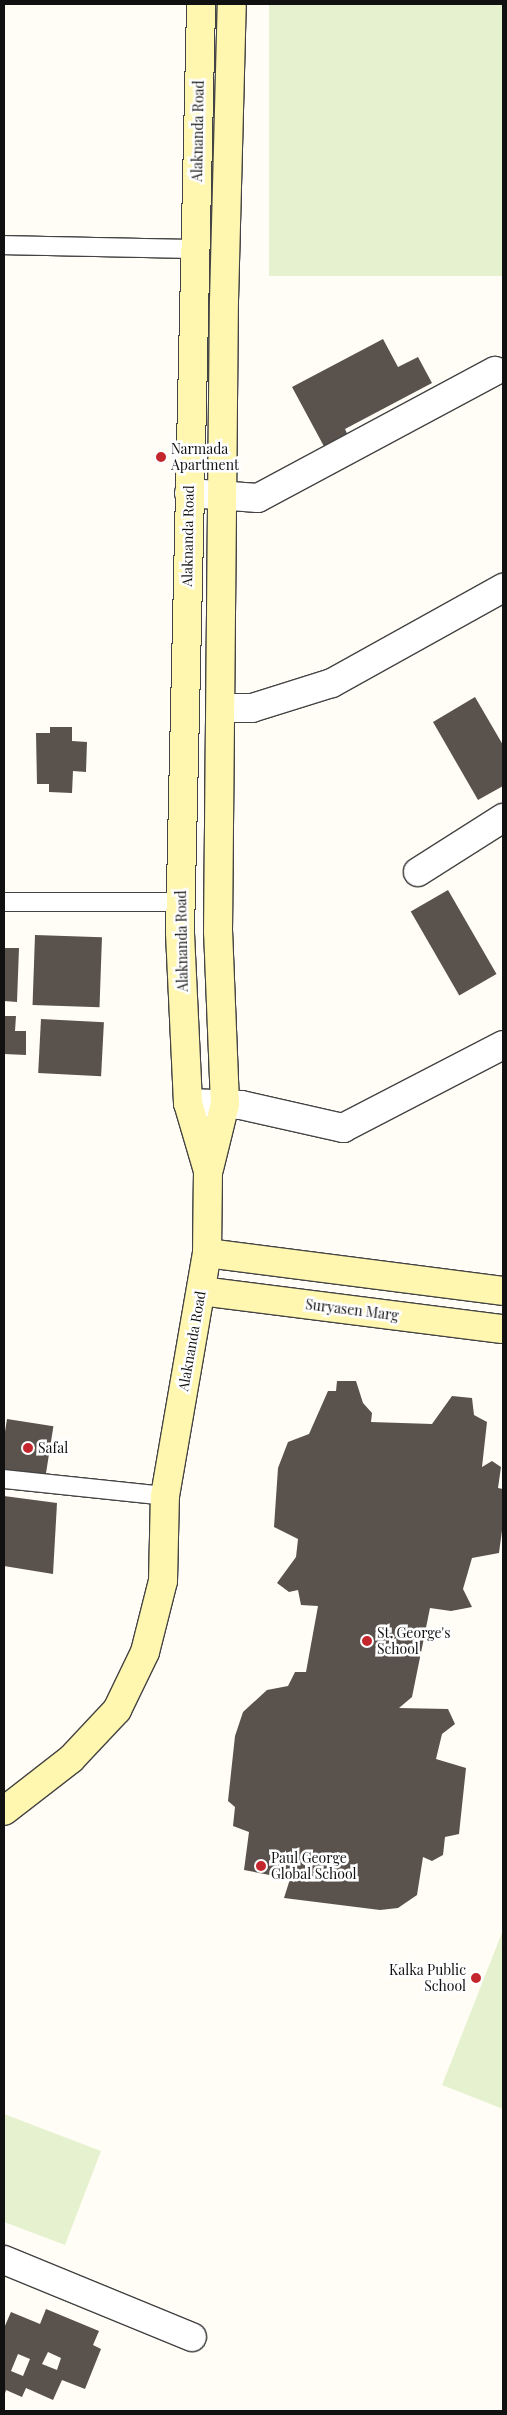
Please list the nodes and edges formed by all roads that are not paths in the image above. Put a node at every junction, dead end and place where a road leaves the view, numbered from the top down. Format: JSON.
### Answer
{"nodes":[{"id":1,"x":201,"y":4,"type":"edge"},
{"id":2,"x":232,"y":4,"type":"edge"},
{"id":3,"x":4,"y":245,"type":"edge"},
{"id":4,"x":195,"y":249,"type":"junction"},
{"id":5,"x":494,"y":371,"type":"dead end"},
{"id":6,"x":189,"y":493,"type":"junction"},
{"id":7,"x":222,"y":495,"type":"junction"},
{"id":8,"x":503,"y":588,"type":"edge"},
{"id":9,"x":222,"y":708,"type":"junction"},
{"id":10,"x":503,"y":818,"type":"edge"},
{"id":11,"x":418,"y":872,"type":"dead end"},
{"id":12,"x":4,"y":902,"type":"edge"},
{"id":13,"x":181,"y":902,"type":"junction"},
{"id":14,"x":503,"y":1045,"type":"edge"},
{"id":15,"x":188,"y":1103,"type":"junction"},
{"id":16,"x":225,"y":1104,"type":"junction"},
{"id":17,"x":208,"y":1171,"type":"junction"},
{"id":18,"x":208,"y":1253,"type":"junction"},
{"id":19,"x":201,"y":1291,"type":"junction"},
{"id":20,"x":503,"y":1291,"type":"edge"},
{"id":21,"x":503,"y":1329,"type":"edge"},
{"id":22,"x":4,"y":1479,"type":"edge"},
{"id":23,"x":165,"y":1496,"type":"junction"},
{"id":24,"x":4,"y":1811,"type":"edge"},
{"id":25,"x":4,"y":2260,"type":"edge"},
{"id":26,"x":192,"y":2337,"type":"dead end"}],
"edges":[{"from":1,"to":4,"type":"street","name":"Alaknanda Road"},
{"from":2,"to":7,"type":"street"},
{"from":3,"to":4,"type":"lane"},
{"from":4,"to":6,"type":"street","name":"Alaknanda Road"},
{"from":5,"to":7,"type":"street"},
{"from":6,"to":7,"type":"street"},
{"from":6,"to":13,"type":"street","name":"Alaknanda Road"},
{"from":7,"to":9,"type":"street"},
{"from":8,"to":9,"type":"street"},
{"from":9,"to":16,"type":"street"},
{"from":10,"to":11,"type":"street"},
{"from":12,"to":13,"type":"lane"},
{"from":13,"to":15,"type":"street","name":"Alaknanda Road"},
{"from":14,"to":16,"type":"street"},
{"from":15,"to":16,"type":"street"},
{"from":15,"to":17,"type":"street","name":"Alaknanda Road"},
{"from":16,"to":17,"type":"street"},
{"from":17,"to":18,"type":"street","name":"Alaknanda Road"},
{"from":18,"to":19,"type":"street","name":"Alaknanda Road"},
{"from":18,"to":20,"type":"street"},
{"from":19,"to":21,"type":"street","name":"Suryasen Marg"},
{"from":19,"to":23,"type":"street","name":"Alaknanda Road"},
{"from":22,"to":23,"type":"lane"},
{"from":23,"to":24,"type":"street","name":"Alaknanda Road"},
{"from":25,"to":26,"type":"street"}]}
